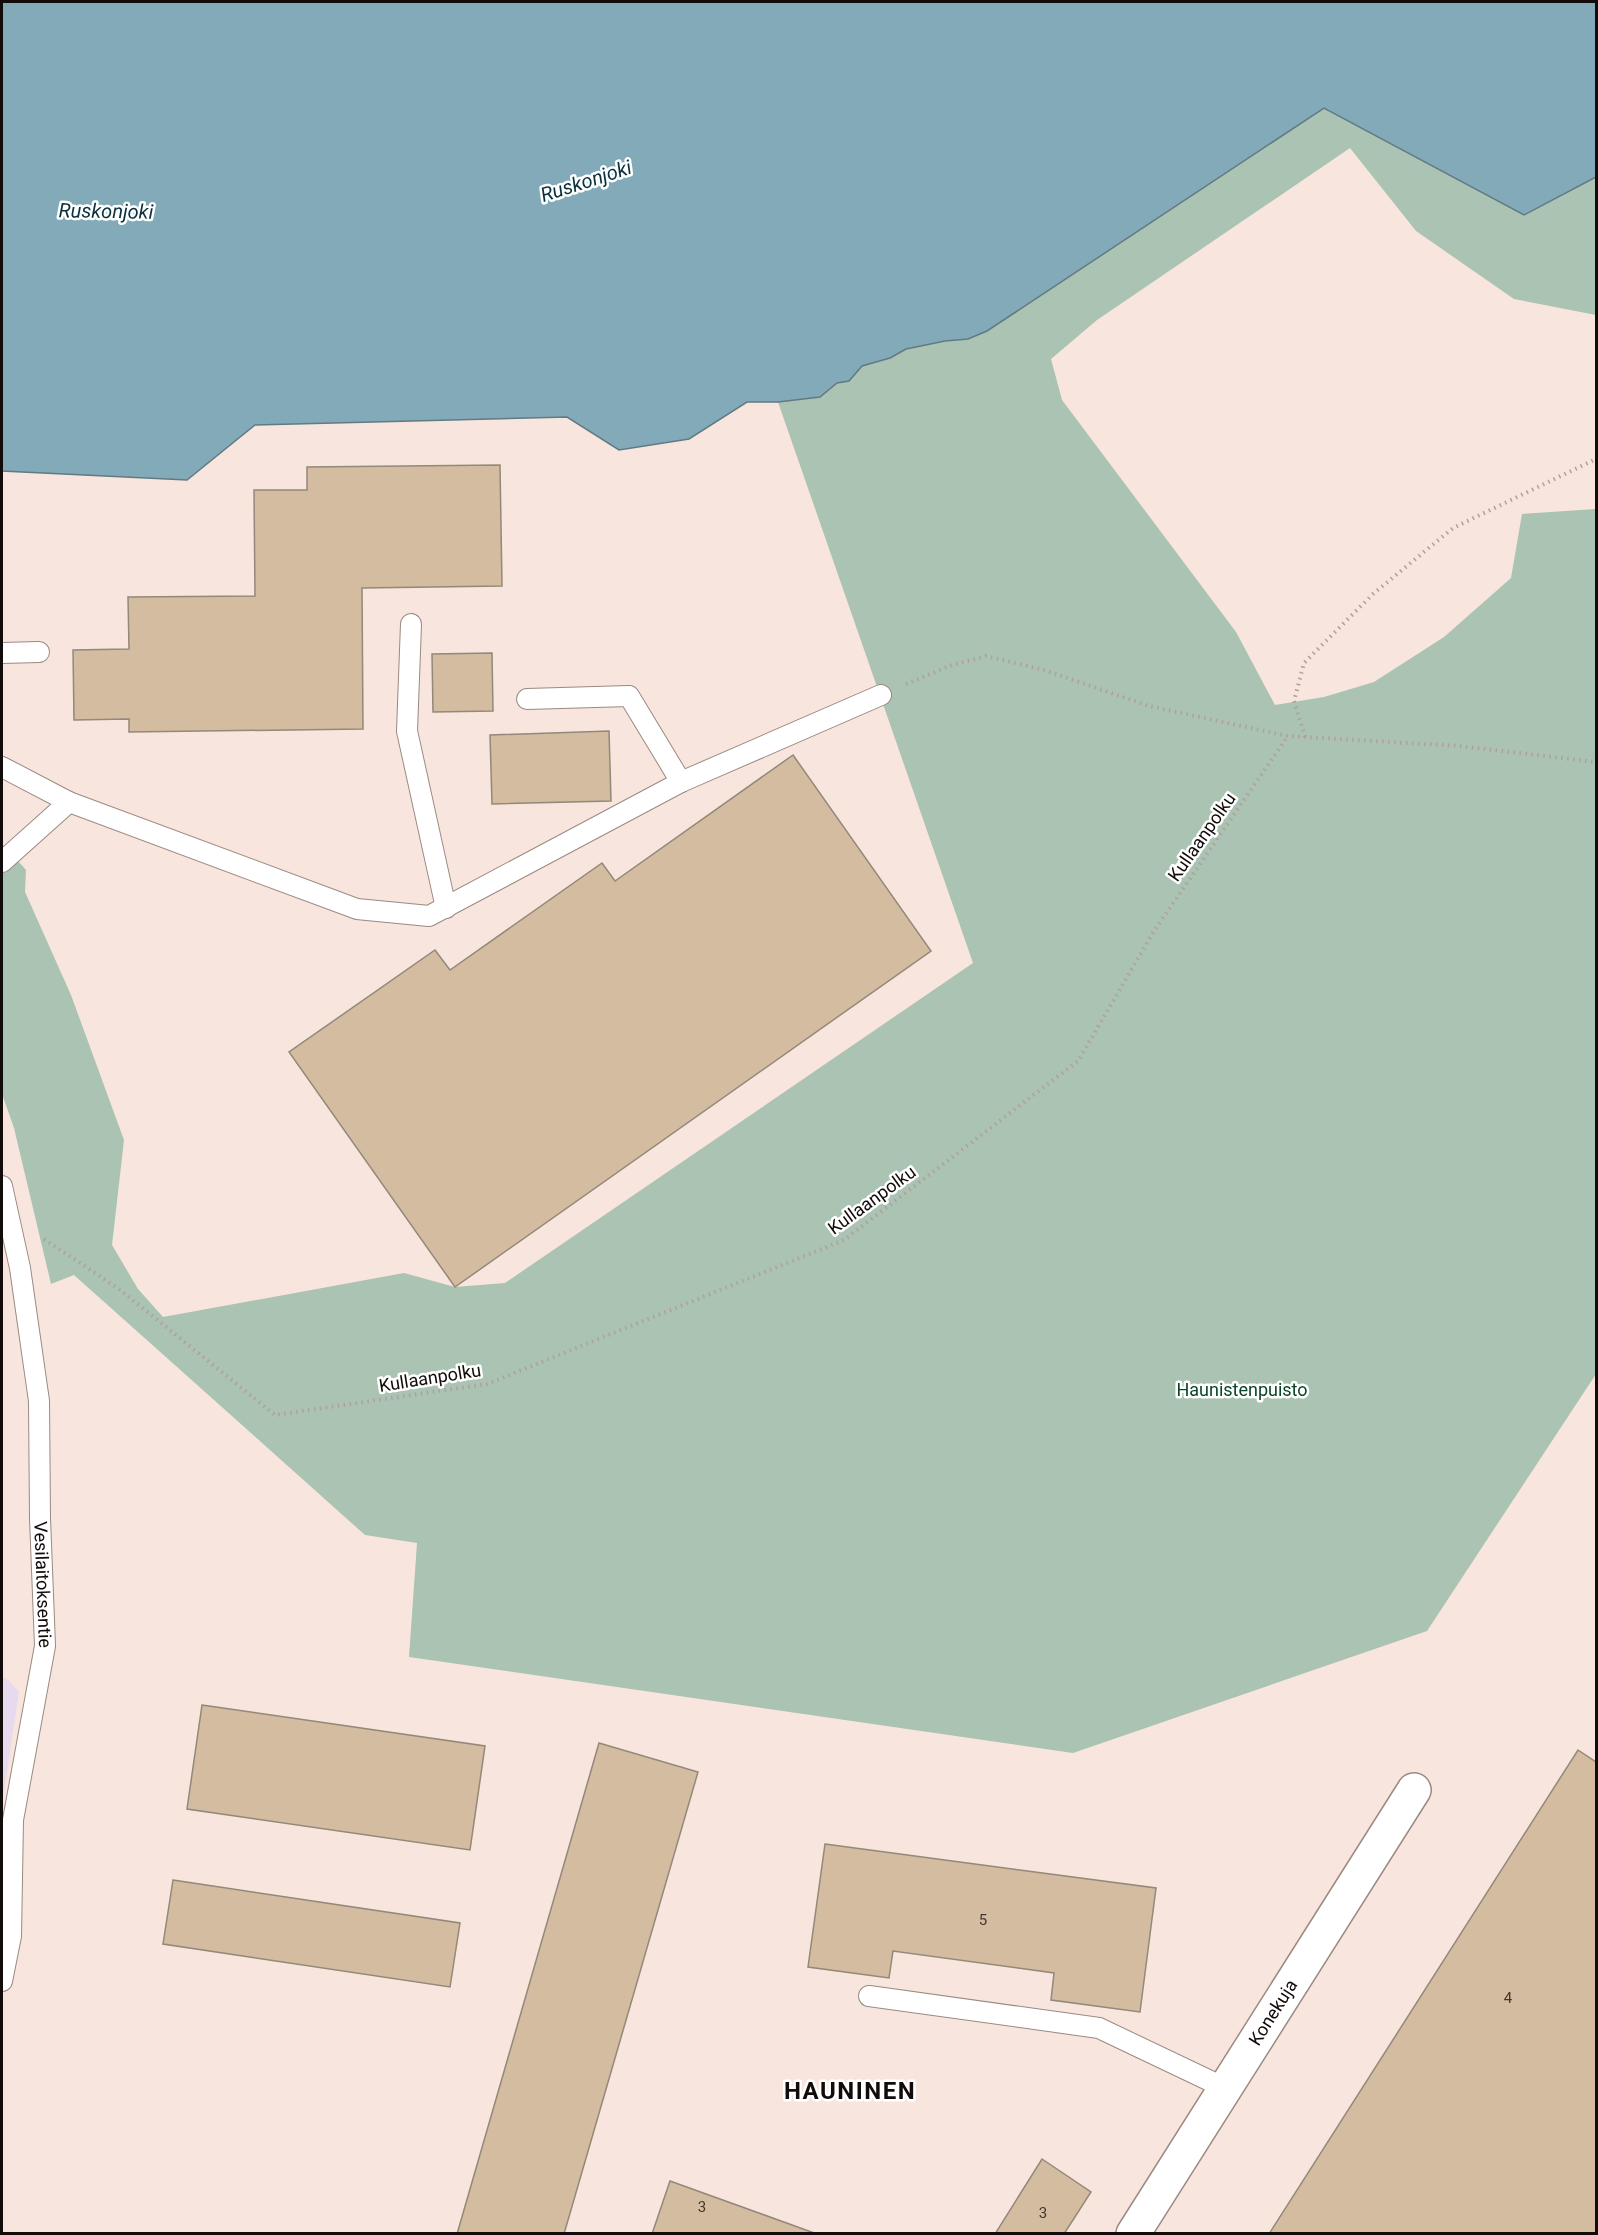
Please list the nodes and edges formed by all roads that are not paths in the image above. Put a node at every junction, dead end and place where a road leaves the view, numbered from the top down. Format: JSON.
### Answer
{"nodes":[{"id":1,"x":411,"y":624,"type":"dead end"},
{"id":2,"x":39,"y":652,"type":"dead end"},
{"id":3,"x":2,"y":653,"type":"edge"},
{"id":4,"x":881,"y":695,"type":"road end"},
{"id":5,"x":527,"y":699,"type":"dead end"},
{"id":6,"x":2,"y":767,"type":"edge"},
{"id":7,"x":681,"y":782,"type":"junction"},
{"id":8,"x":69,"y":802,"type":"junction"},
{"id":9,"x":2,"y":861,"type":"edge"},
{"id":10,"x":446,"y":908,"type":"junction"},
{"id":11,"x":2,"y":1186,"type":"edge"},
{"id":12,"x":1414,"y":1790,"type":"dead end"},
{"id":13,"x":2,"y":1981,"type":"edge"},
{"id":14,"x":869,"y":1995,"type":"dead end"},
{"id":15,"x":1225,"y":2088,"type":"junction"},
{"id":16,"x":1133,"y":2234,"type":"edge"}],
"edges":[{"from":1,"to":10,"type":"lane"},
{"from":2,"to":3,"type":"lane"},
{"from":4,"to":7,"type":"lane"},
{"from":5,"to":7,"type":"lane"},
{"from":6,"to":8,"type":"lane"},
{"from":7,"to":10,"type":"lane"},
{"from":8,"to":9,"type":"lane"},
{"from":8,"to":10,"type":"lane"},
{"from":11,"to":13,"type":"lane","name":"Vesilaitoksentie"},
{"from":12,"to":15,"type":"street","name":"Konekuja"},
{"from":14,"to":15,"type":"lane"},
{"from":15,"to":16,"type":"street","name":"Konekuja"}]}
